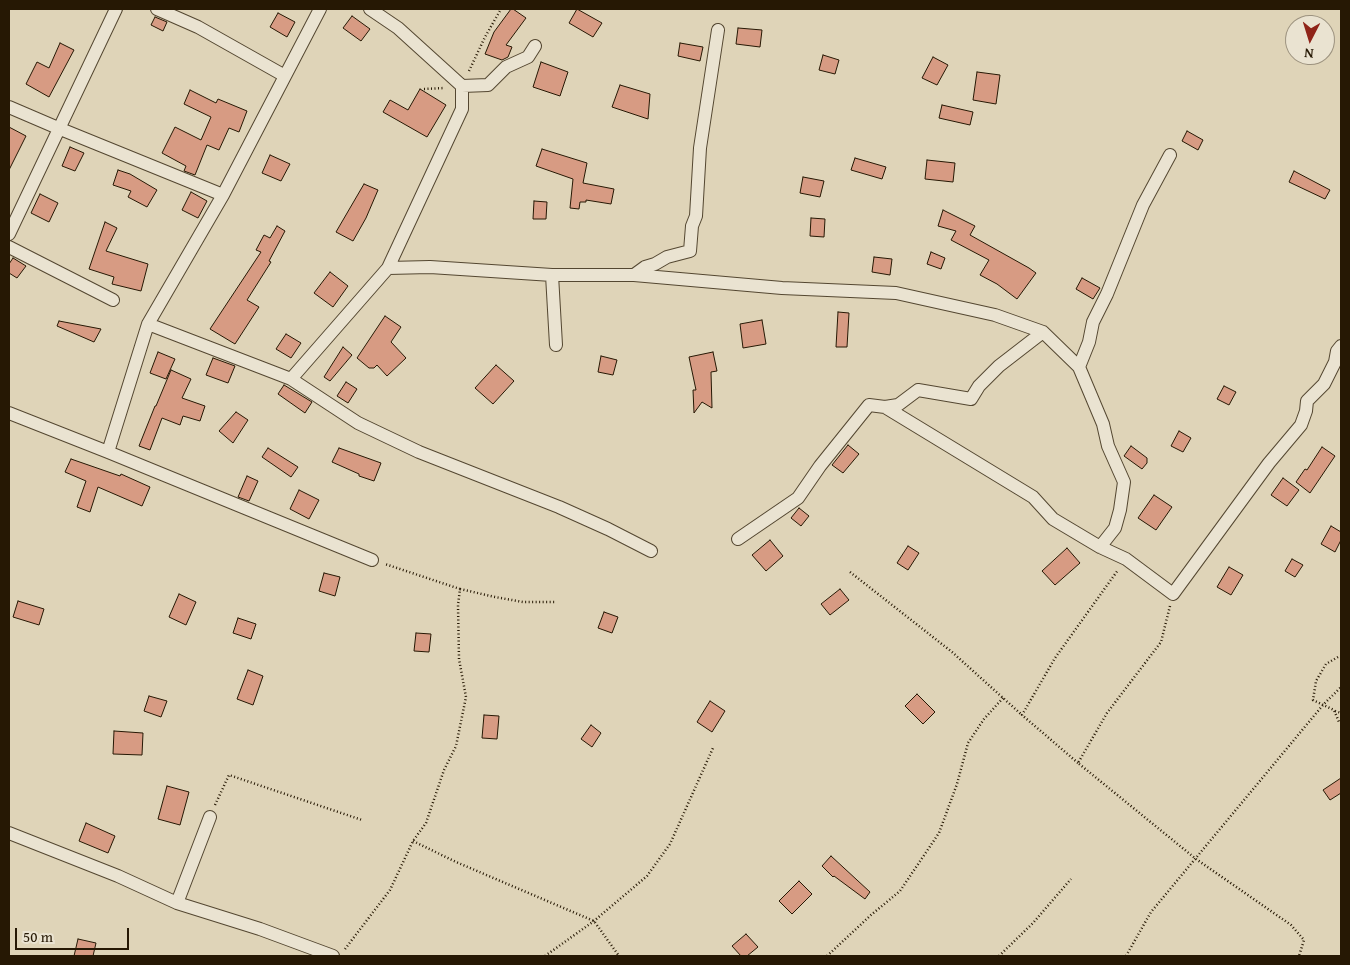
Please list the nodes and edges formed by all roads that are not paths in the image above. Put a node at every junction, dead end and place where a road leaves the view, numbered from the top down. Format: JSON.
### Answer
{"nodes":[{"id":1,"x":116,"y":9,"type":"edge"},
{"id":2,"x":157,"y":9,"type":"edge"},
{"id":3,"x":320,"y":9,"type":"edge"},
{"id":4,"x":370,"y":9,"type":"edge"},
{"id":5,"x":718,"y":30,"type":"dead end"},
{"id":6,"x":535,"y":46,"type":"dead end"},
{"id":7,"x":285,"y":76,"type":"junction"},
{"id":8,"x":462,"y":86,"type":"junction"},
{"id":9,"x":9,"y":106,"type":"edge"},
{"id":10,"x":58,"y":128,"type":"junction"},
{"id":11,"x":1170,"y":155,"type":"dead end"},
{"id":12,"x":223,"y":195,"type":"junction"},
{"id":13,"x":9,"y":234,"type":"edge"},
{"id":14,"x":9,"y":247,"type":"edge"},
{"id":15,"x":388,"y":268,"type":"junction"},
{"id":16,"x":552,"y":275,"type":"junction"},
{"id":17,"x":634,"y":275,"type":"junction"},
{"id":18,"x":112,"y":300,"type":"dead end"},
{"id":19,"x":148,"y":324,"type":"junction"},
{"id":20,"x":1043,"y":332,"type":"junction"},
{"id":21,"x":556,"y":345,"type":"dead end"},
{"id":22,"x":1341,"y":346,"type":"edge"},
{"id":23,"x":1079,"y":367,"type":"junction"},
{"id":24,"x":291,"y":379,"type":"junction"},
{"id":25,"x":885,"y":407,"type":"junction"},
{"id":26,"x":9,"y":413,"type":"edge"},
{"id":27,"x":108,"y":452,"type":"junction"},
{"id":28,"x":738,"y":539,"type":"dead end"},
{"id":29,"x":1100,"y":547,"type":"junction"},
{"id":30,"x":650,"y":551,"type":"dead end"},
{"id":31,"x":372,"y":560,"type":"road end"},
{"id":32,"x":210,"y":817,"type":"road end"},
{"id":33,"x":9,"y":832,"type":"edge"},
{"id":34,"x":177,"y":904,"type":"junction"},
{"id":35,"x":333,"y":956,"type":"edge"}],
"edges":[{"from":1,"to":10,"type":"street"},
{"from":2,"to":7,"type":"street"},
{"from":3,"to":7,"type":"street"},
{"from":4,"to":8,"type":"street"},
{"from":5,"to":17,"type":"street"},
{"from":6,"to":8,"type":"street"},
{"from":7,"to":12,"type":"street"},
{"from":8,"to":15,"type":"street"},
{"from":9,"to":10,"type":"street"},
{"from":10,"to":12,"type":"street"},
{"from":10,"to":13,"type":"street"},
{"from":11,"to":23,"type":"street"},
{"from":12,"to":19,"type":"street"},
{"from":14,"to":18,"type":"street"},
{"from":15,"to":16,"type":"street"},
{"from":15,"to":24,"type":"street"},
{"from":16,"to":17,"type":"street"},
{"from":16,"to":21,"type":"street"},
{"from":17,"to":20,"type":"street"},
{"from":19,"to":24,"type":"street"},
{"from":19,"to":27,"type":"street"},
{"from":20,"to":23,"type":"street"},
{"from":20,"to":25,"type":"street"},
{"from":22,"to":29,"type":"street"},
{"from":23,"to":29,"type":"street"},
{"from":24,"to":30,"type":"street"},
{"from":25,"to":28,"type":"street"},
{"from":25,"to":29,"type":"street"},
{"from":26,"to":27,"type":"street"},
{"from":27,"to":31,"type":"street"},
{"from":32,"to":34,"type":"street"},
{"from":33,"to":34,"type":"street"},
{"from":34,"to":35,"type":"street"}]}
